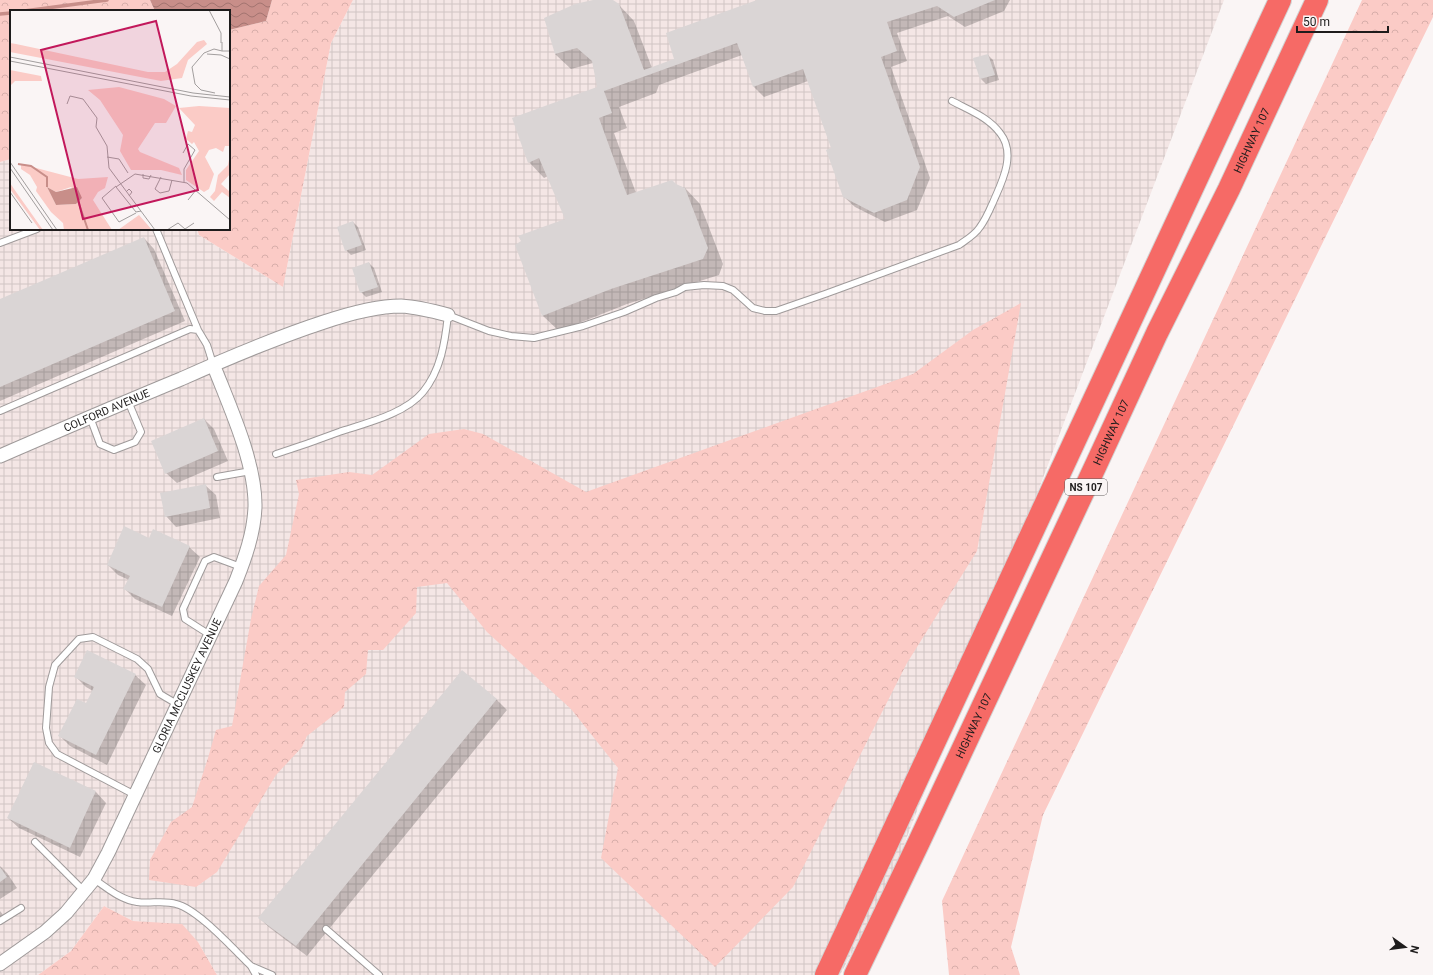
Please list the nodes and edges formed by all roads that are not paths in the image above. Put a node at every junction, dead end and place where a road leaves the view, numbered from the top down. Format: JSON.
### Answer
{"nodes":[{"id":1,"x":1280,"y":0,"type":"edge"},
{"id":2,"x":1317,"y":0,"type":"edge"},
{"id":3,"x":952,"y":101,"type":"dead end"},
{"id":4,"x":34,"y":230,"type":"edge"},
{"id":5,"x":156,"y":230,"type":"edge"},
{"id":6,"x":0,"y":244,"type":"edge"},
{"id":7,"x":448,"y":315,"type":"junction"},
{"id":8,"x":198,"y":330,"type":"junction"},
{"id":9,"x":213,"y":364,"type":"junction"},
{"id":10,"x":128,"y":401,"type":"junction"},
{"id":11,"x":0,"y":411,"type":"edge"},
{"id":12,"x":90,"y":417,"type":"junction"},
{"id":13,"x":276,"y":454,"type":"dead end"},
{"id":14,"x":0,"y":456,"type":"edge"},
{"id":15,"x":251,"y":471,"type":"junction"},
{"id":16,"x":217,"y":477,"type":"dead end"},
{"id":17,"x":241,"y":567,"type":"junction"},
{"id":18,"x":210,"y":635,"type":"junction"},
{"id":19,"x":177,"y":704,"type":"junction"},
{"id":20,"x":135,"y":795,"type":"junction"},
{"id":21,"x":35,"y":842,"type":"dead end"},
{"id":22,"x":94,"y":879,"type":"junction"},
{"id":23,"x":84,"y":891,"type":"junction"},
{"id":24,"x":21,"y":908,"type":"dead end"},
{"id":25,"x":0,"y":921,"type":"edge"},
{"id":26,"x":326,"y":929,"type":"dead end"},
{"id":27,"x":0,"y":964,"type":"edge"},
{"id":28,"x":251,"y":966,"type":"junction"},
{"id":29,"x":256,"y":975,"type":"edge"},
{"id":30,"x":272,"y":975,"type":"edge"},
{"id":31,"x":379,"y":975,"type":"edge"},
{"id":32,"x":826,"y":975,"type":"edge"},
{"id":33,"x":855,"y":975,"type":"edge"}],
"edges":[{"from":1,"to":32,"type":"highway","number":"NS 107"},
{"from":2,"to":33,"type":"highway","name":"HIGHWAY 107","number":"NS 107"},
{"from":3,"to":7,"type":"lane"},
{"from":4,"to":6,"type":"lane"},
{"from":5,"to":8,"type":"lane"},
{"from":7,"to":9,"type":"street","name":"COLFORD AVENUE"},
{"from":7,"to":13,"type":"lane"},
{"from":8,"to":9,"type":"lane"},
{"from":8,"to":11,"type":"lane"},
{"from":9,"to":10,"type":"street","name":"COLFORD AVENUE"},
{"from":9,"to":15,"type":"street","name":"GLORIA MCCLUSKEY AVENUE"},
{"from":10,"to":12,"type":"street","name":"COLFORD AVENUE"},
{"from":10,"to":12,"type":"lane"},
{"from":12,"to":14,"type":"street","name":"COLFORD AVENUE"},
{"from":15,"to":16,"type":"lane"},
{"from":15,"to":17,"type":"street","name":"GLORIA MCCLUSKEY AVENUE"},
{"from":17,"to":18,"type":"street","name":"GLORIA MCCLUSKEY AVENUE"},
{"from":17,"to":18,"type":"lane"},
{"from":18,"to":19,"type":"street","name":"GLORIA MCCLUSKEY AVENUE"},
{"from":19,"to":20,"type":"street","name":"GLORIA MCCLUSKEY AVENUE"},
{"from":19,"to":20,"type":"lane"},
{"from":20,"to":22,"type":"street","name":"GLORIA MCCLUSKEY AVENUE"},
{"from":21,"to":23,"type":"lane"},
{"from":22,"to":23,"type":"street","name":"GLORIA MCCLUSKEY AVENUE"},
{"from":22,"to":28,"type":"lane"},
{"from":23,"to":27,"type":"street","name":"GLORIA MCCLUSKEY AVENUE"},
{"from":24,"to":25,"type":"lane"},
{"from":26,"to":31,"type":"lane"},
{"from":28,"to":29,"type":"lane"},
{"from":28,"to":30,"type":"lane"}]}
